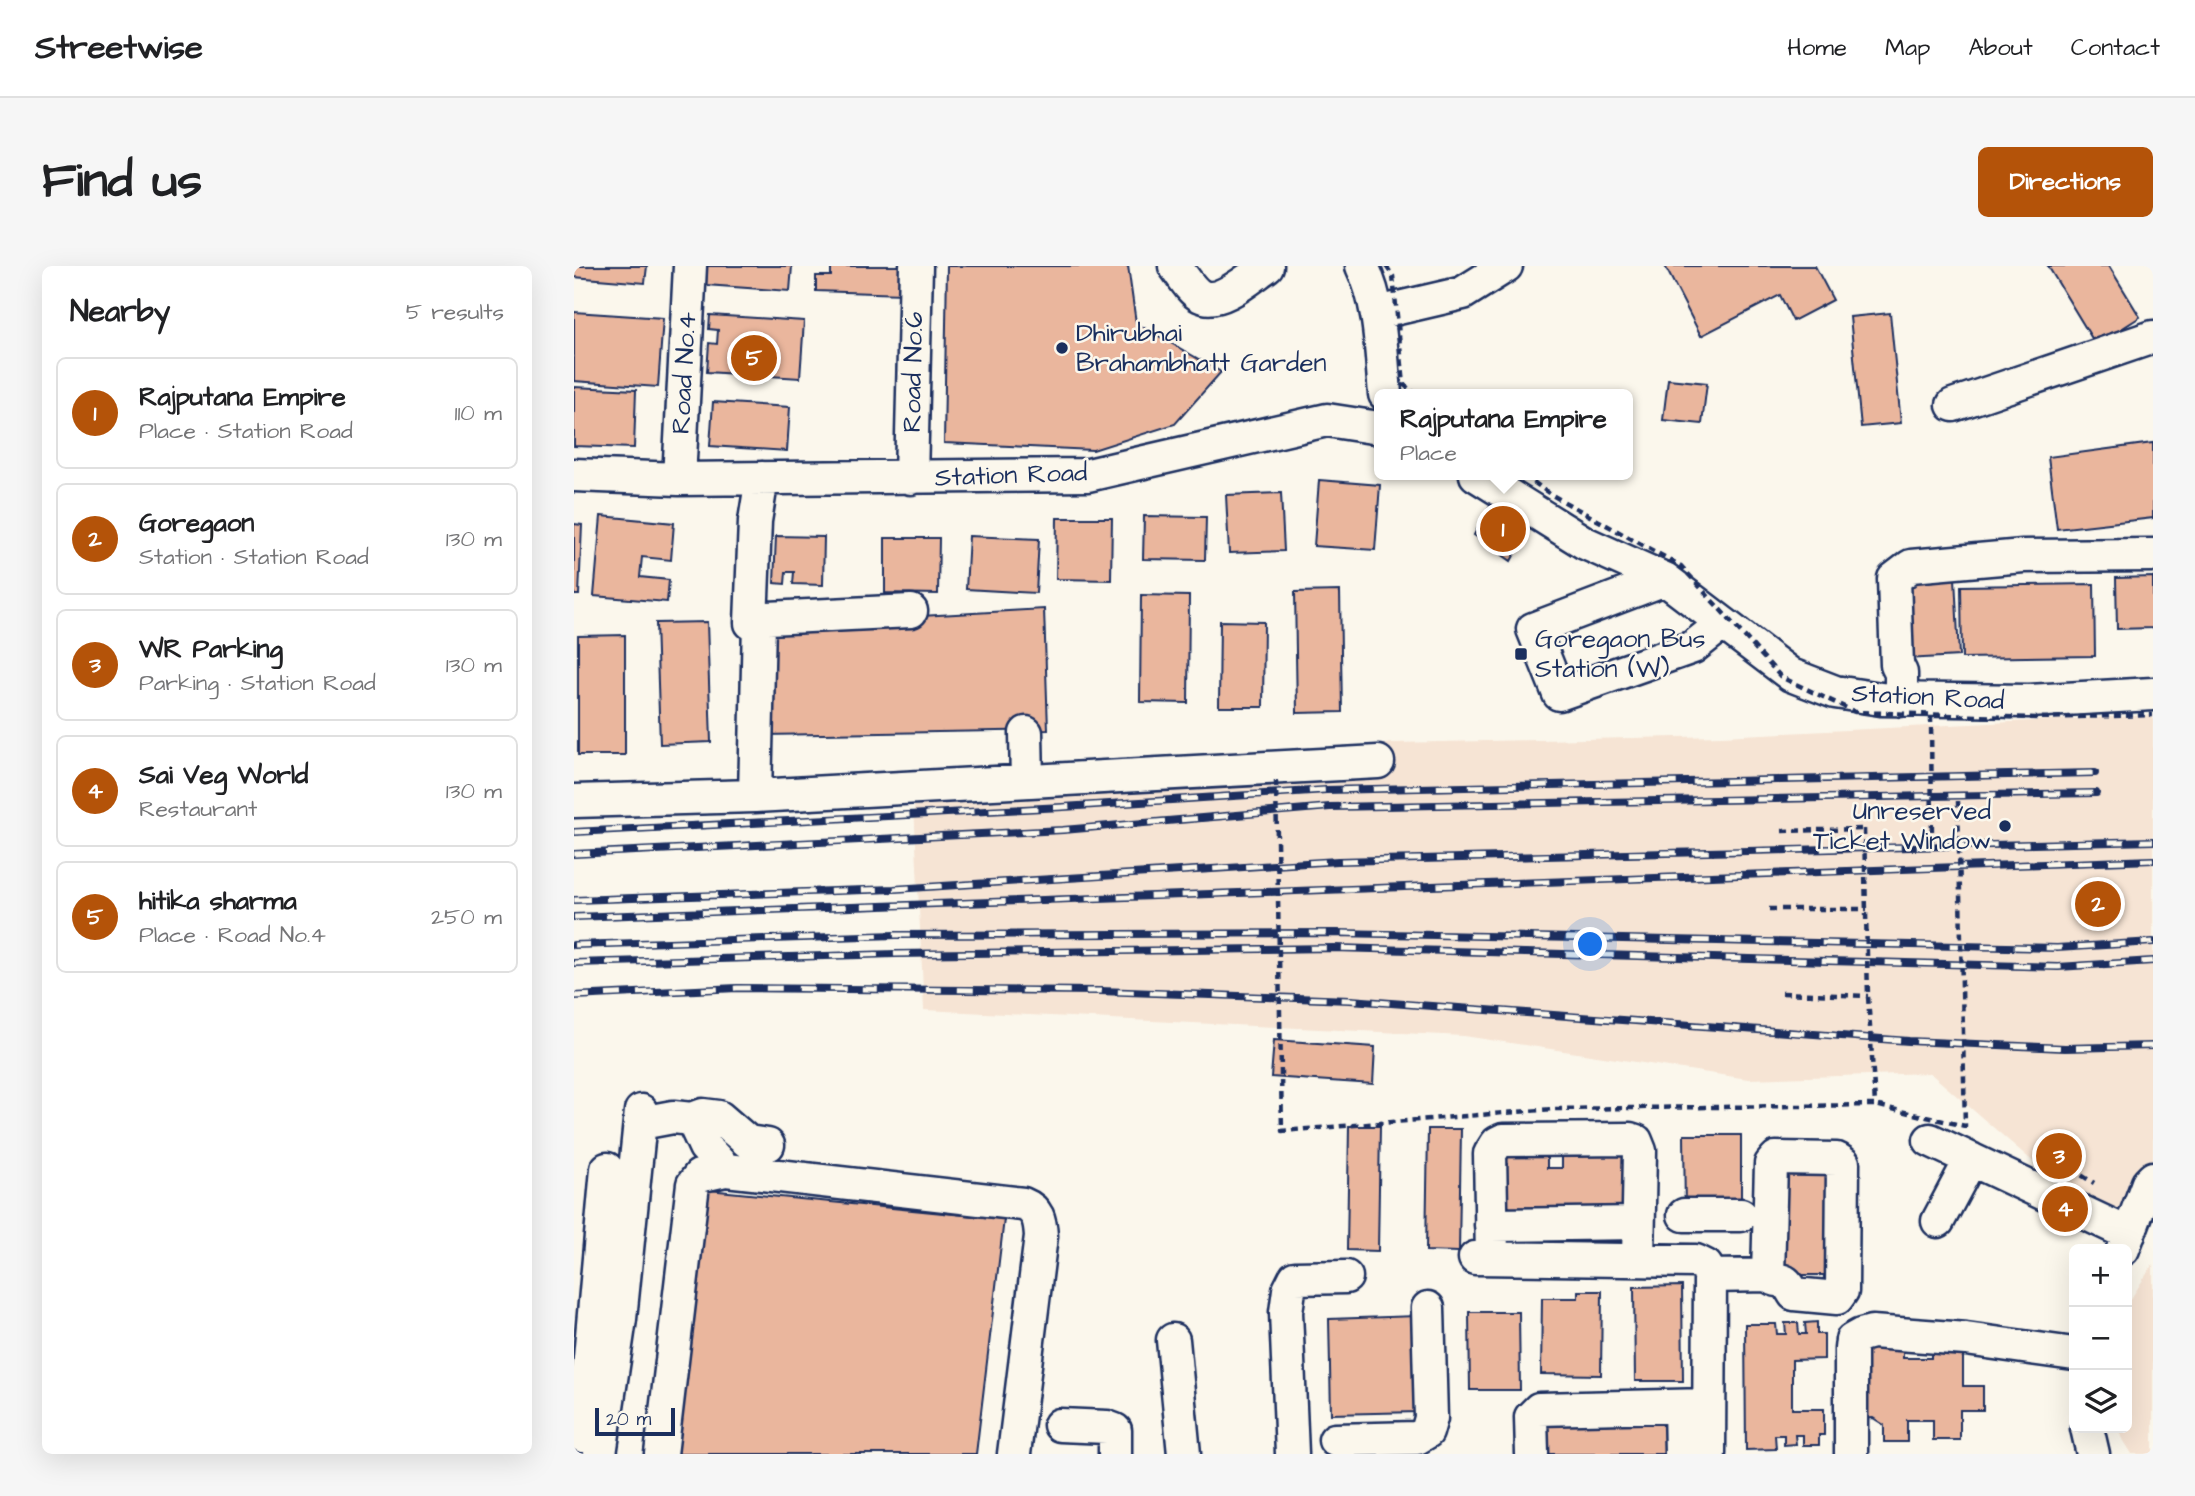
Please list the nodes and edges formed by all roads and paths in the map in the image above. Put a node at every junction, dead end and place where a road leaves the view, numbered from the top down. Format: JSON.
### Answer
{"nodes":[{"id":1,"x":690,"y":266,"type":"edge"},
{"id":2,"x":916,"y":266,"type":"edge"},
{"id":3,"x":1175,"y":266,"type":"edge"},
{"id":4,"x":1267,"y":266,"type":"edge"},
{"id":5,"x":1362,"y":266,"type":"edge"},
{"id":6,"x":1386,"y":266,"type":"edge"},
{"id":7,"x":1506,"y":266,"type":"edge"},
{"id":8,"x":1377,"y":313,"type":"junction"},
{"id":9,"x":2153,"y":337,"type":"edge"},
{"id":10,"x":1385,"y":389,"type":"edge"},
{"id":11,"x":1409,"y":389,"type":"edge"},
{"id":12,"x":1953,"y":405,"type":"dead end"},
{"id":13,"x":1374,"y":427,"type":"edge"},
{"id":14,"x":574,"y":474,"type":"edge"},
{"id":15,"x":762,"y":478,"type":"junction"},
{"id":16,"x":911,"y":478,"type":"junction"},
{"id":17,"x":678,"y":479,"type":"junction"},
{"id":18,"x":1484,"y":480,"type":"edge"},
{"id":19,"x":1531,"y":480,"type":"edge"},
{"id":20,"x":2153,"y":555,"type":"edge"},
{"id":21,"x":1665,"y":579,"type":"junction"},
{"id":22,"x":911,"y":611,"type":"dead end"},
{"id":23,"x":751,"y":623,"type":"dead end"},
{"id":24,"x":1723,"y":624,"type":"junction"},
{"id":25,"x":2153,"y":694,"type":"edge"},
{"id":26,"x":1901,"y":700,"type":"junction"},
{"id":27,"x":2153,"y":715,"type":"edge"},
{"id":28,"x":1931,"y":716,"type":"junction"},
{"id":29,"x":1026,"y":733,"type":"dead end"},
{"id":30,"x":1378,"y":762,"type":"dead end"},
{"id":31,"x":1276,"y":780,"type":"dead end"},
{"id":32,"x":1027,"y":781,"type":"junction"},
{"id":33,"x":755,"y":796,"type":"junction"},
{"id":34,"x":574,"y":800,"type":"edge"},
{"id":35,"x":1958,"y":801,"type":"dead end"},
{"id":36,"x":1782,"y":831,"type":"dead end"},
{"id":37,"x":1958,"y":840,"type":"junction"},
{"id":38,"x":1769,"y":909,"type":"dead end"},
{"id":39,"x":1867,"y":909,"type":"junction"},
{"id":40,"x":1782,"y":993,"type":"dead end"},
{"id":41,"x":1868,"y":996,"type":"junction"},
{"id":42,"x":1875,"y":1105,"type":"junction"},
{"id":43,"x":692,"y":1119,"type":"junction"},
{"id":44,"x":1930,"y":1140,"type":"dead end"},
{"id":45,"x":768,"y":1146,"type":"dead end"},
{"id":46,"x":2040,"y":1150,"type":"dead end"},
{"id":47,"x":1971,"y":1159,"type":"junction"},
{"id":48,"x":607,"y":1168,"type":"dead end"},
{"id":49,"x":726,"y":1170,"type":"junction"},
{"id":50,"x":2153,"y":1178,"type":"edge"},
{"id":51,"x":1741,"y":1216,"type":"dead end"},
{"id":52,"x":1938,"y":1221,"type":"dead end"},
{"id":53,"x":1638,"y":1223,"type":"junction"},
{"id":54,"x":1492,"y":1225,"type":"junction"},
{"id":55,"x":2130,"y":1231,"type":"edge"},
{"id":56,"x":1638,"y":1259,"type":"junction"},
{"id":57,"x":1703,"y":1268,"type":"junction"},
{"id":58,"x":1768,"y":1275,"type":"junction"},
{"id":59,"x":1346,"y":1277,"type":"dead end"},
{"id":60,"x":1428,"y":1308,"type":"dead end"},
{"id":61,"x":607,"y":1318,"type":"junction"},
{"id":62,"x":1173,"y":1340,"type":"dead end"},
{"id":63,"x":2069,"y":1353,"type":"edge"},
{"id":64,"x":1632,"y":1389,"type":"dead end"},
{"id":65,"x":1699,"y":1399,"type":"junction"},
{"id":66,"x":1060,"y":1425,"type":"dead end"},
{"id":67,"x":2088,"y":1433,"type":"edge"},
{"id":68,"x":1335,"y":1440,"type":"dead end"},
{"id":69,"x":1373,"y":1446,"type":"edge"},
{"id":70,"x":1023,"y":1452,"type":"edge"},
{"id":71,"x":581,"y":1454,"type":"edge"},
{"id":72,"x":600,"y":1454,"type":"edge"},
{"id":73,"x":661,"y":1454,"type":"edge"},
{"id":74,"x":1115,"y":1454,"type":"edge"},
{"id":75,"x":1184,"y":1454,"type":"edge"},
{"id":76,"x":1292,"y":1454,"type":"edge"},
{"id":77,"x":1532,"y":1454,"type":"edge"},
{"id":78,"x":1681,"y":1454,"type":"edge"},
{"id":79,"x":1709,"y":1454,"type":"edge"},
{"id":80,"x":1851,"y":1454,"type":"edge"},
{"id":81,"x":2094,"y":1454,"type":"edge"}],
"edges":[{"from":1,"to":17,"type":"street","name":"Road No.4"},
{"from":2,"to":16,"type":"street","name":"Road No.6"},
{"from":3,"to":4,"type":"street"},
{"from":5,"to":8,"type":"street"},
{"from":6,"to":11,"type":"path","bridge":true},
{"from":7,"to":8,"type":"street"},
{"from":8,"to":10,"type":"street"},
{"from":9,"to":12,"type":"street"},
{"from":13,"to":16,"type":"street","name":"Station Road"},
{"from":14,"to":17,"type":"street","name":"Station Road"},
{"from":15,"to":16,"type":"street","name":"Station Road"},
{"from":15,"to":17,"type":"street","name":"Station Road"},
{"from":15,"to":23,"type":"street"},
{"from":18,"to":21,"type":"street"},
{"from":19,"to":28,"type":"path","bridge":true},
{"from":20,"to":26,"type":"street"},
{"from":21,"to":24,"type":"street","name":"Station Road"},
{"from":21,"to":24,"type":"street"},
{"from":22,"to":33,"type":"street"},
{"from":24,"to":26,"type":"street","name":"Station Road"},
{"from":25,"to":26,"type":"street","name":"Station Road"},
{"from":27,"to":28,"type":"path","bridge":true},
{"from":28,"to":37,"type":"path","bridge":true},
{"from":29,"to":32,"type":"street"},
{"from":30,"to":32,"type":"street"},
{"from":31,"to":42,"type":"path","bridge":true},
{"from":32,"to":33,"type":"street"},
{"from":33,"to":34,"type":"street"},
{"from":35,"to":37,"type":"path","bridge":true},
{"from":36,"to":39,"type":"path","bridge":true},
{"from":37,"to":42,"type":"path","bridge":true},
{"from":38,"to":39,"type":"path"},
{"from":39,"to":41,"type":"path","bridge":true},
{"from":40,"to":41,"type":"path"},
{"from":41,"to":42,"type":"path","bridge":true},
{"from":43,"to":45,"type":"street"},
{"from":43,"to":49,"type":"street"},
{"from":43,"to":61,"type":"street"},
{"from":44,"to":47,"type":"street"},
{"from":46,"to":55,"type":"path"},
{"from":47,"to":52,"type":"street"},
{"from":47,"to":55,"type":"street"},
{"from":48,"to":61,"type":"street"},
{"from":49,"to":70,"type":"street"},
{"from":49,"to":73,"type":"street"},
{"from":50,"to":55,"type":"street"},
{"from":51,"to":57,"type":"street"},
{"from":53,"to":54,"type":"street"},
{"from":53,"to":54,"type":"street"},
{"from":53,"to":56,"type":"street"},
{"from":54,"to":56,"type":"street"},
{"from":56,"to":57,"type":"street"},
{"from":57,"to":58,"type":"street"},
{"from":57,"to":65,"type":"street"},
{"from":58,"to":58,"type":"street"},
{"from":59,"to":76,"type":"street"},
{"from":60,"to":69,"type":"street"},
{"from":61,"to":71,"type":"street"},
{"from":61,"to":72,"type":"street"},
{"from":62,"to":75,"type":"street"},
{"from":63,"to":80,"type":"street"},
{"from":64,"to":65,"type":"street"},
{"from":65,"to":77,"type":"street"},
{"from":65,"to":78,"type":"street"},
{"from":65,"to":79,"type":"street"},
{"from":66,"to":74,"type":"street"},
{"from":67,"to":81,"type":"street"},
{"from":68,"to":69,"type":"street"}]}
